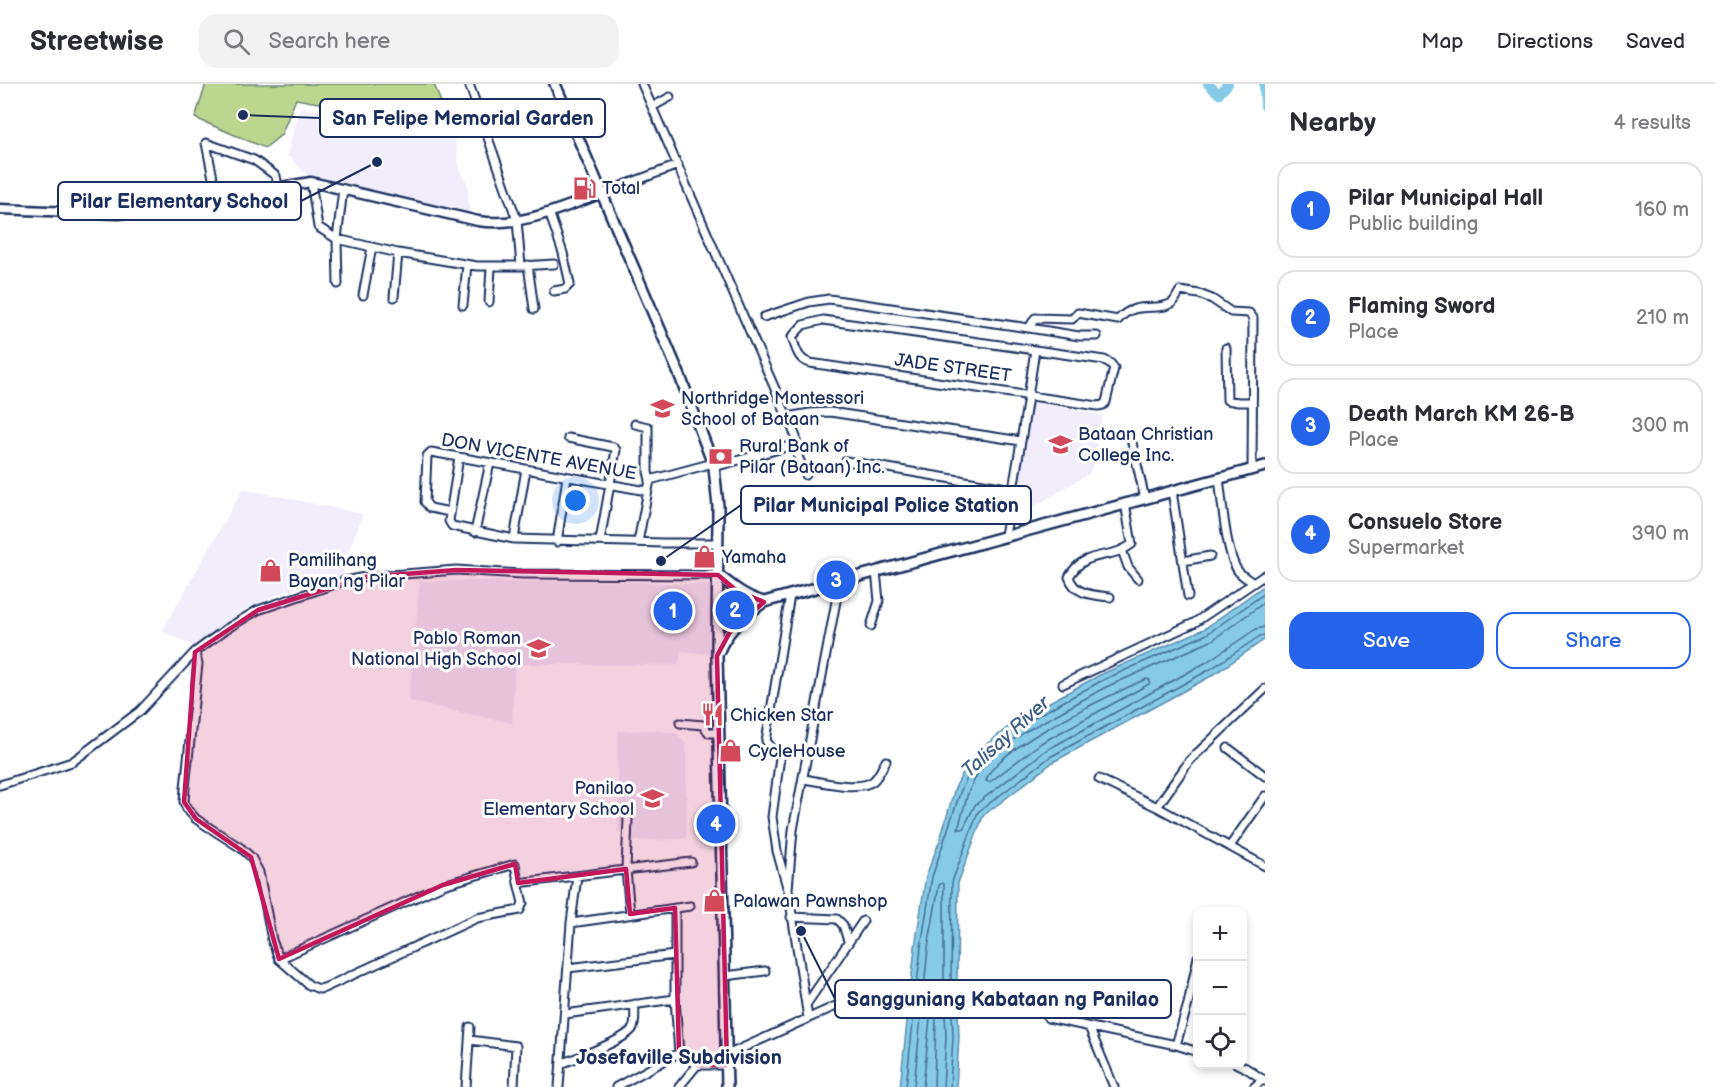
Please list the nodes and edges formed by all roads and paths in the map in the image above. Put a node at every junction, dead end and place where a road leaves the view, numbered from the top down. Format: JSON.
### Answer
{"nodes":[{"id":1,"x":469,"y":84,"type":"edge"},
{"id":2,"x":555,"y":84,"type":"edge"},
{"id":3,"x":642,"y":84,"type":"edge"},
{"id":4,"x":670,"y":97,"type":"dead end"},
{"id":5,"x":652,"y":107,"type":"junction"},
{"id":6,"x":678,"y":165,"type":"junction"},
{"id":7,"x":311,"y":182,"type":"junction"},
{"id":8,"x":278,"y":187,"type":"junction"},
{"id":9,"x":343,"y":189,"type":"junction"},
{"id":10,"x":603,"y":193,"type":"junction"},
{"id":11,"x":218,"y":198,"type":"junction"},
{"id":12,"x":0,"y":209,"type":"edge"},
{"id":13,"x":549,"y":212,"type":"junction"},
{"id":14,"x":517,"y":220,"type":"junction"},
{"id":15,"x":337,"y":239,"type":"junction"},
{"id":16,"x":372,"y":247,"type":"junction"},
{"id":17,"x":398,"y":253,"type":"junction"},
{"id":18,"x":554,"y":264,"type":"dead end"},
{"id":19,"x":467,"y":265,"type":"junction"},
{"id":20,"x":524,"y":266,"type":"junction"},
{"id":21,"x":490,"y":267,"type":"junction"},
{"id":22,"x":338,"y":284,"type":"dead end"},
{"id":23,"x":554,"y":291,"type":"dead end"},
{"id":24,"x":363,"y":295,"type":"dead end"},
{"id":25,"x":394,"y":297,"type":"dead end"},
{"id":26,"x":489,"y":302,"type":"dead end"},
{"id":27,"x":463,"y":305,"type":"dead end"},
{"id":28,"x":534,"y":309,"type":"dead end"},
{"id":29,"x":764,"y":318,"type":"dead end"},
{"id":30,"x":1029,"y":328,"type":"junction"},
{"id":31,"x":1096,"y":336,"type":"dead end"},
{"id":32,"x":1226,"y":348,"type":"dead end"},
{"id":33,"x":1035,"y":350,"type":"junction"},
{"id":34,"x":1028,"y":394,"type":"junction"},
{"id":35,"x":1252,"y":402,"type":"junction"},
{"id":36,"x":787,"y":417,"type":"junction"},
{"id":37,"x":634,"y":424,"type":"dead end"},
{"id":38,"x":1130,"y":434,"type":"dead end"},
{"id":39,"x":568,"y":438,"type":"dead end"},
{"id":40,"x":1021,"y":441,"type":"junction"},
{"id":41,"x":793,"y":445,"type":"junction"},
{"id":42,"x":459,"y":457,"type":"junction"},
{"id":43,"x":846,"y":461,"type":"dead end"},
{"id":44,"x":490,"y":463,"type":"junction"},
{"id":45,"x":713,"y":465,"type":"junction"},
{"id":46,"x":1265,"y":466,"type":"edge"},
{"id":47,"x":526,"y":469,"type":"junction"},
{"id":48,"x":1252,"y":469,"type":"junction"},
{"id":49,"x":806,"y":475,"type":"dead end"},
{"id":50,"x":567,"y":477,"type":"junction"},
{"id":51,"x":1219,"y":478,"type":"junction"},
{"id":52,"x":650,"y":480,"type":"junction"},
{"id":53,"x":961,"y":480,"type":"junction"},
{"id":54,"x":610,"y":484,"type":"junction"},
{"id":55,"x":1013,"y":489,"type":"junction"},
{"id":56,"x":647,"y":491,"type":"junction"},
{"id":57,"x":1172,"y":491,"type":"junction"},
{"id":58,"x":1145,"y":499,"type":"junction"},
{"id":59,"x":957,"y":502,"type":"dead end"},
{"id":60,"x":1125,"y":503,"type":"junction"},
{"id":61,"x":450,"y":512,"type":"junction"},
{"id":62,"x":475,"y":532,"type":"junction"},
{"id":63,"x":1005,"y":535,"type":"junction"},
{"id":64,"x":514,"y":539,"type":"junction"},
{"id":65,"x":600,"y":541,"type":"junction"},
{"id":66,"x":557,"y":542,"type":"junction"},
{"id":67,"x":638,"y":542,"type":"junction"},
{"id":68,"x":718,"y":543,"type":"junction"},
{"id":69,"x":1122,"y":550,"type":"junction"},
{"id":70,"x":1210,"y":556,"type":"dead end"},
{"id":71,"x":1183,"y":561,"type":"junction"},
{"id":72,"x":876,"y":571,"type":"junction"},
{"id":73,"x":718,"y":575,"type":"junction"},
{"id":74,"x":1265,"y":575,"type":"edge"},
{"id":75,"x":1138,"y":579,"type":"dead end"},
{"id":76,"x":840,"y":580,"type":"junction"},
{"id":77,"x":1253,"y":583,"type":"junction"},
{"id":78,"x":790,"y":595,"type":"junction"},
{"id":79,"x":1188,"y":596,"type":"dead end"},
{"id":80,"x":1110,"y":597,"type":"dead end"},
{"id":81,"x":764,"y":602,"type":"junction"},
{"id":82,"x":871,"y":626,"type":"dead end"},
{"id":83,"x":195,"y":652,"type":"junction"},
{"id":84,"x":717,"y":656,"type":"junction"},
{"id":85,"x":1063,"y":684,"type":"dead end"},
{"id":86,"x":1265,"y":688,"type":"edge"},
{"id":87,"x":680,"y":723,"type":"dead end"},
{"id":88,"x":719,"y":734,"type":"junction"},
{"id":89,"x":1228,"y":748,"type":"dead end"},
{"id":90,"x":886,"y":761,"type":"dead end"},
{"id":91,"x":1265,"y":776,"type":"edge"},
{"id":92,"x":802,"y":779,"type":"junction"},
{"id":93,"x":1099,"y":779,"type":"dead end"},
{"id":94,"x":0,"y":785,"type":"edge"},
{"id":95,"x":1265,"y":796,"type":"edge"},
{"id":96,"x":1158,"y":807,"type":"junction"},
{"id":97,"x":628,"y":819,"type":"dead end"},
{"id":98,"x":1230,"y":846,"type":"junction"},
{"id":99,"x":691,"y":862,"type":"dead end"},
{"id":100,"x":1265,"y":866,"type":"edge"},
{"id":101,"x":626,"y":869,"type":"junction"},
{"id":102,"x":578,"y":876,"type":"junction"},
{"id":103,"x":519,"y":883,"type":"junction"},
{"id":104,"x":788,"y":889,"type":"junction"},
{"id":105,"x":690,"y":906,"type":"dead end"},
{"id":106,"x":675,"y":908,"type":"junction"},
{"id":107,"x":630,"y":914,"type":"junction"},
{"id":108,"x":791,"y":917,"type":"junction"},
{"id":109,"x":863,"y":921,"type":"dead end"},
{"id":110,"x":572,"y":923,"type":"junction"},
{"id":111,"x":848,"y":941,"type":"junction"},
{"id":112,"x":675,"y":955,"type":"junction"},
{"id":113,"x":279,"y":959,"type":"junction"},
{"id":114,"x":1196,"y":961,"type":"edge"},
{"id":115,"x":568,"y":968,"type":"junction"},
{"id":116,"x":765,"y":971,"type":"dead end"},
{"id":117,"x":725,"y":976,"type":"junction"},
{"id":118,"x":867,"y":989,"type":"dead end"},
{"id":119,"x":675,"y":999,"type":"junction"},
{"id":120,"x":634,"y":1004,"type":"junction"},
{"id":121,"x":806,"y":1005,"type":"junction"},
{"id":122,"x":565,"y":1014,"type":"junction"},
{"id":123,"x":808,"y":1018,"type":"junction"},
{"id":124,"x":1048,"y":1018,"type":"dead end"},
{"id":125,"x":470,"y":1027,"type":"dead end"},
{"id":126,"x":1089,"y":1027,"type":"junction"},
{"id":127,"x":470,"y":1040,"type":"junction"},
{"id":128,"x":1176,"y":1045,"type":"junction"},
{"id":129,"x":1193,"y":1051,"type":"edge"},
{"id":130,"x":679,"y":1053,"type":"junction"},
{"id":131,"x":727,"y":1060,"type":"junction"},
{"id":132,"x":561,"y":1064,"type":"junction"},
{"id":133,"x":697,"y":1065,"type":"junction"},
{"id":134,"x":1247,"y":1069,"type":"edge"},
{"id":135,"x":1264,"y":1080,"type":"edge"},
{"id":136,"x":466,"y":1087,"type":"edge"},
{"id":137,"x":514,"y":1087,"type":"edge"},
{"id":138,"x":559,"y":1087,"type":"edge"},
{"id":139,"x":616,"y":1087,"type":"edge"},
{"id":140,"x":679,"y":1087,"type":"edge"},
{"id":141,"x":727,"y":1087,"type":"edge"},
{"id":142,"x":1114,"y":1087,"type":"edge"},
{"id":143,"x":1254,"y":1087,"type":"edge"}],
"edges":[{"from":1,"to":14,"type":"street"},
{"from":2,"to":10,"type":"main road"},
{"from":3,"to":5,"type":"street"},
{"from":4,"to":5,"type":"street"},
{"from":5,"to":6,"type":"street"},
{"from":6,"to":10,"type":"street"},
{"from":6,"to":36,"type":"street"},
{"from":7,"to":8,"type":"street"},
{"from":7,"to":9,"type":"street"},
{"from":7,"to":15,"type":"street"},
{"from":8,"to":11,"type":"street"},
{"from":8,"to":11,"type":"street"},
{"from":9,"to":14,"type":"street"},
{"from":9,"to":15,"type":"street"},
{"from":10,"to":13,"type":"street"},
{"from":10,"to":45,"type":"main road"},
{"from":11,"to":12,"type":"street"},
{"from":13,"to":14,"type":"street"},
{"from":13,"to":23,"type":"street"},
{"from":14,"to":20,"type":"street"},
{"from":15,"to":16,"type":"street"},
{"from":15,"to":22,"type":"street"},
{"from":16,"to":17,"type":"street"},
{"from":16,"to":24,"type":"street"},
{"from":17,"to":19,"type":"street"},
{"from":17,"to":25,"type":"street"},
{"from":18,"to":20,"type":"street"},
{"from":19,"to":21,"type":"street"},
{"from":19,"to":27,"type":"street"},
{"from":20,"to":21,"type":"street"},
{"from":20,"to":28,"type":"street"},
{"from":21,"to":26,"type":"street"},
{"from":29,"to":30,"type":"street"},
{"from":30,"to":31,"type":"street"},
{"from":30,"to":35,"type":"street"},
{"from":32,"to":35,"type":"street"},
{"from":33,"to":34,"type":"street"},
{"from":33,"to":34,"type":"street","name":"JADE STREET"},
{"from":33,"to":34,"type":"street","name":"JADE STREET"},
{"from":34,"to":40,"type":"street"},
{"from":35,"to":48,"type":"street"},
{"from":36,"to":40,"type":"street"},
{"from":36,"to":41,"type":"street"},
{"from":37,"to":52,"type":"street"},
{"from":38,"to":58,"type":"street"},
{"from":39,"to":54,"type":"street"},
{"from":40,"to":55,"type":"street"},
{"from":41,"to":45,"type":"street"},
{"from":41,"to":49,"type":"street"},
{"from":42,"to":44,"type":"street","name":"DON VICENTE AVENUE"},
{"from":42,"to":61,"type":"street"},
{"from":42,"to":61,"type":"street","name":"DON VICENTE AVENUE"},
{"from":43,"to":53,"type":"street"},
{"from":44,"to":47,"type":"street","name":"DON VICENTE AVENUE"},
{"from":44,"to":62,"type":"street"},
{"from":45,"to":52,"type":"street"},
{"from":45,"to":68,"type":"main road"},
{"from":46,"to":48,"type":"main road"},
{"from":47,"to":50,"type":"street","name":"DON VICENTE AVENUE"},
{"from":47,"to":64,"type":"street"},
{"from":48,"to":51,"type":"main road"},
{"from":50,"to":54,"type":"street","name":"DON VICENTE AVENUE"},
{"from":50,"to":66,"type":"street"},
{"from":51,"to":57,"type":"main road"},
{"from":51,"to":77,"type":"street"},
{"from":52,"to":56,"type":"street"},
{"from":53,"to":55,"type":"street"},
{"from":53,"to":59,"type":"street"},
{"from":54,"to":56,"type":"street","name":"DON VICENTE AVENUE"},
{"from":54,"to":65,"type":"street"},
{"from":55,"to":63,"type":"street"},
{"from":56,"to":67,"type":"street"},
{"from":57,"to":58,"type":"main road"},
{"from":57,"to":71,"type":"street"},
{"from":58,"to":60,"type":"main road"},
{"from":60,"to":63,"type":"main road"},
{"from":60,"to":69,"type":"street"},
{"from":61,"to":62,"type":"street"},
{"from":62,"to":64,"type":"street"},
{"from":63,"to":72,"type":"main road"},
{"from":64,"to":66,"type":"street"},
{"from":65,"to":66,"type":"street"},
{"from":65,"to":67,"type":"street"},
{"from":67,"to":68,"type":"street"},
{"from":68,"to":73,"type":"main road"},
{"from":69,"to":75,"type":"street"},
{"from":69,"to":80,"type":"street"},
{"from":70,"to":71,"type":"street"},
{"from":71,"to":79,"type":"street"},
{"from":72,"to":76,"type":"main road"},
{"from":72,"to":82,"type":"street"},
{"from":73,"to":81,"type":"main road"},
{"from":73,"to":83,"type":"street"},
{"from":73,"to":84,"type":"main road"},
{"from":74,"to":77,"type":"street"},
{"from":76,"to":78,"type":"main road"},
{"from":76,"to":92,"type":"street"},
{"from":77,"to":85,"type":"street"},
{"from":78,"to":81,"type":"main road"},
{"from":78,"to":104,"type":"street"},
{"from":81,"to":84,"type":"main road"},
{"from":83,"to":94,"type":"street"},
{"from":83,"to":113,"type":"street"},
{"from":84,"to":88,"type":"main road"},
{"from":86,"to":96,"type":"street"},
{"from":87,"to":88,"type":"street"},
{"from":88,"to":117,"type":"main road"},
{"from":89,"to":91,"type":"street"},
{"from":90,"to":92,"type":"street"},
{"from":92,"to":104,"type":"street"},
{"from":93,"to":96,"type":"street"},
{"from":95,"to":98,"type":"street"},
{"from":96,"to":98,"type":"street"},
{"from":97,"to":101,"type":"street"},
{"from":98,"to":100,"type":"street"},
{"from":99,"to":101,"type":"street"},
{"from":101,"to":102,"type":"street"},
{"from":101,"to":107,"type":"street"},
{"from":102,"to":103,"type":"street"},
{"from":102,"to":110,"type":"street"},
{"from":103,"to":113,"type":"street"},
{"from":103,"to":113,"type":"street"},
{"from":104,"to":108,"type":"street"},
{"from":105,"to":106,"type":"street"},
{"from":106,"to":107,"type":"street"},
{"from":106,"to":112,"type":"street"},
{"from":107,"to":110,"type":"street"},
{"from":108,"to":111,"type":"street"},
{"from":108,"to":121,"type":"street"},
{"from":109,"to":111,"type":"street"},
{"from":110,"to":115,"type":"street"},
{"from":111,"to":121,"type":"street"},
{"from":112,"to":115,"type":"street"},
{"from":112,"to":119,"type":"street"},
{"from":114,"to":128,"type":"street"},
{"from":115,"to":122,"type":"street"},
{"from":116,"to":117,"type":"street"},
{"from":117,"to":131,"type":"main road"},
{"from":118,"to":123,"type":"street"},
{"from":119,"to":120,"type":"street"},
{"from":119,"to":130,"type":"street"},
{"from":120,"to":122,"type":"street"},
{"from":120,"to":132,"type":"street"},
{"from":121,"to":123,"type":"street"},
{"from":122,"to":132,"type":"street"},
{"from":123,"to":131,"type":"street"},
{"from":124,"to":126,"type":"street"},
{"from":125,"to":127,"type":"street"},
{"from":126,"to":128,"type":"street"},
{"from":126,"to":142,"type":"street"},
{"from":127,"to":136,"type":"street"},
{"from":127,"to":137,"type":"street"},
{"from":128,"to":129,"type":"street"},
{"from":130,"to":133,"type":"street"},
{"from":130,"to":139,"type":"street"},
{"from":131,"to":133,"type":"street"},
{"from":131,"to":141,"type":"main road"},
{"from":132,"to":138,"type":"street"},
{"from":133,"to":140,"type":"street"},
{"from":134,"to":135,"type":"street"},
{"from":135,"to":143,"type":"street"}]}
